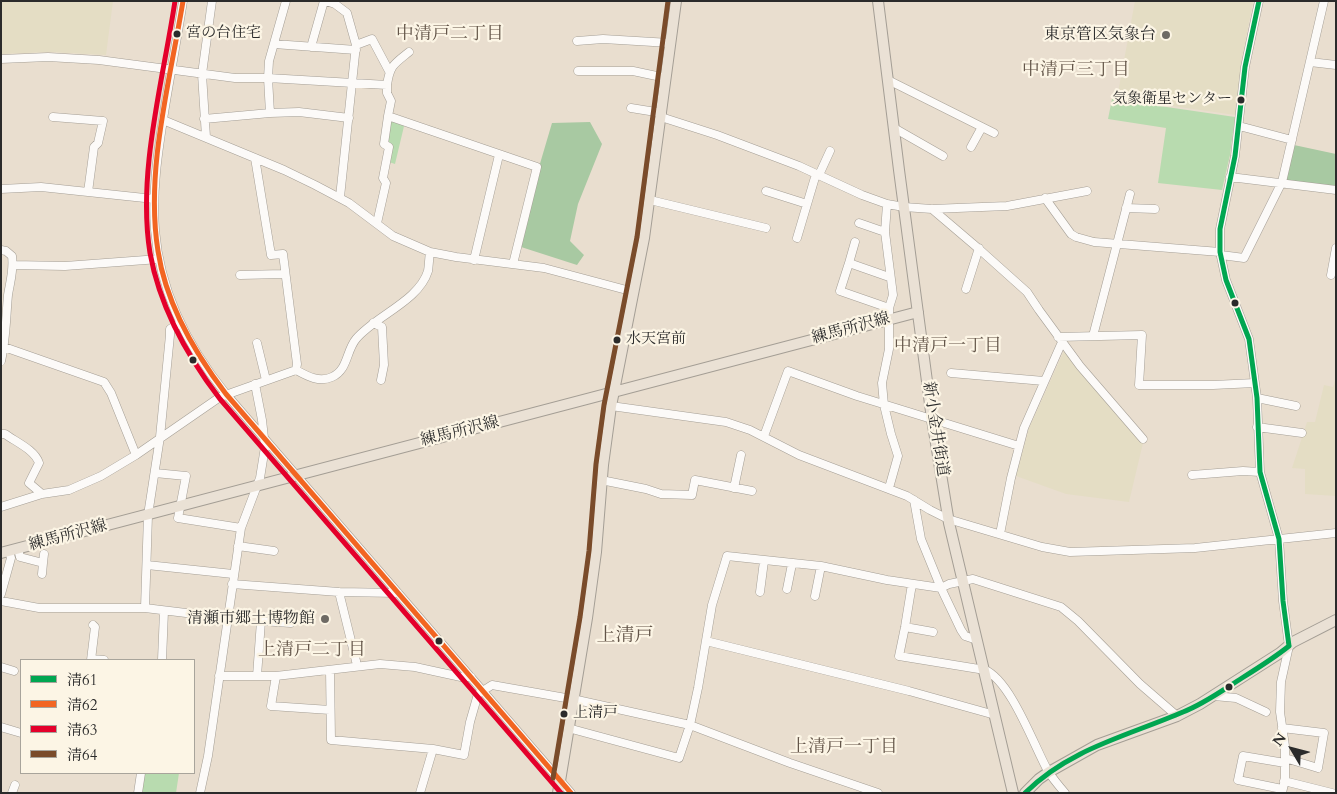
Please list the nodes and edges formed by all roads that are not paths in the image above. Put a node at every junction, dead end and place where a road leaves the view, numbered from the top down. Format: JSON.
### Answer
{"nodes":[{"id":1,"x":183,"y":1,"type":"edge"},
{"id":2,"x":212,"y":1,"type":"edge"},
{"id":3,"x":286,"y":1,"type":"edge"},
{"id":4,"x":325,"y":1,"type":"edge"},
{"id":5,"x":676,"y":1,"type":"edge"},
{"id":6,"x":878,"y":1,"type":"edge"},
{"id":7,"x":1259,"y":1,"type":"edge"},
{"id":8,"x":1324,"y":1,"type":"edge"},
{"id":9,"x":577,"y":41,"type":"dead end"},
{"id":10,"x":670,"y":43,"type":"junction"},
{"id":11,"x":274,"y":44,"type":"junction"},
{"id":12,"x":311,"y":47,"type":"junction"},
{"id":13,"x":356,"y":48,"type":"junction"},
{"id":14,"x":409,"y":52,"type":"dead end"},
{"id":15,"x":1,"y":59,"type":"edge"},
{"id":16,"x":1310,"y":62,"type":"junction"},
{"id":17,"x":1336,"y":65,"type":"edge"},
{"id":18,"x":171,"y":71,"type":"junction"},
{"id":19,"x":389,"y":71,"type":"junction"},
{"id":20,"x":578,"y":71,"type":"dead end"},
{"id":21,"x":202,"y":74,"type":"junction"},
{"id":22,"x":268,"y":78,"type":"junction"},
{"id":23,"x":666,"y":78,"type":"junction"},
{"id":24,"x":888,"y":80,"type":"junction"},
{"id":25,"x":353,"y":84,"type":"junction"},
{"id":26,"x":387,"y":85,"type":"junction"},
{"id":27,"x":631,"y":108,"type":"dead end"},
{"id":28,"x":270,"y":112,"type":"junction"},
{"id":29,"x":661,"y":115,"type":"junction"},
{"id":30,"x":388,"y":116,"type":"junction"},
{"id":31,"x":53,"y":117,"type":"dead end"},
{"id":32,"x":349,"y":118,"type":"junction"},
{"id":33,"x":204,"y":119,"type":"junction"},
{"id":34,"x":163,"y":120,"type":"junction"},
{"id":35,"x":1239,"y":126,"type":"junction"},
{"id":36,"x":982,"y":127,"type":"junction"},
{"id":37,"x":894,"y":128,"type":"junction"},
{"id":38,"x":994,"y":133,"type":"dead end"},
{"id":39,"x":206,"y":137,"type":"junction"},
{"id":40,"x":1292,"y":140,"type":"junction"},
{"id":41,"x":971,"y":148,"type":"dead end"},
{"id":42,"x":830,"y":151,"type":"dead end"},
{"id":43,"x":499,"y":155,"type":"junction"},
{"id":44,"x":943,"y":156,"type":"dead end"},
{"id":45,"x":255,"y":158,"type":"junction"},
{"id":46,"x":818,"y":174,"type":"junction"},
{"id":47,"x":1230,"y":177,"type":"junction"},
{"id":48,"x":1282,"y":182,"type":"junction"},
{"id":49,"x":1,"y":189,"type":"edge"},
{"id":50,"x":1336,"y":190,"type":"edge"},
{"id":51,"x":1087,"y":191,"type":"dead end"},
{"id":52,"x":88,"y":192,"type":"junction"},
{"id":53,"x":766,"y":192,"type":"dead end"},
{"id":54,"x":1130,"y":194,"type":"dead end"},
{"id":55,"x":340,"y":198,"type":"junction"},
{"id":56,"x":1045,"y":198,"type":"junction"},
{"id":57,"x":154,"y":199,"type":"junction"},
{"id":58,"x":650,"y":200,"type":"junction"},
{"id":59,"x":807,"y":204,"type":"junction"},
{"id":60,"x":886,"y":204,"type":"junction"},
{"id":61,"x":904,"y":207,"type":"junction"},
{"id":62,"x":1126,"y":208,"type":"junction"},
{"id":63,"x":932,"y":209,"type":"junction"},
{"id":64,"x":1155,"y":210,"type":"dead end"},
{"id":65,"x":377,"y":223,"type":"junction"},
{"id":66,"x":859,"y":223,"type":"dead end"},
{"id":67,"x":766,"y":228,"type":"dead end"},
{"id":68,"x":885,"y":232,"type":"junction"},
{"id":69,"x":797,"y":238,"type":"dead end"},
{"id":70,"x":855,"y":242,"type":"dead end"},
{"id":71,"x":1116,"y":244,"type":"junction"},
{"id":72,"x":979,"y":248,"type":"junction"},
{"id":73,"x":1336,"y":248,"type":"edge"},
{"id":74,"x":1,"y":250,"type":"edge"},
{"id":75,"x":430,"y":252,"type":"junction"},
{"id":76,"x":1220,"y":253,"type":"junction"},
{"id":77,"x":159,"y":259,"type":"junction"},
{"id":78,"x":474,"y":260,"type":"junction"},
{"id":79,"x":849,"y":263,"type":"junction"},
{"id":80,"x":513,"y":264,"type":"junction"},
{"id":81,"x":13,"y":265,"type":"junction"},
{"id":82,"x":284,"y":274,"type":"junction"},
{"id":83,"x":240,"y":275,"type":"dead end"},
{"id":84,"x":1331,"y":275,"type":"dead end"},
{"id":85,"x":889,"y":277,"type":"junction"},
{"id":86,"x":966,"y":289,"type":"dead end"},
{"id":87,"x":634,"y":292,"type":"junction"},
{"id":88,"x":889,"y":308,"type":"junction"},
{"id":89,"x":918,"y":312,"type":"junction"},
{"id":90,"x":889,"y":320,"type":"junction"},
{"id":91,"x":180,"y":323,"type":"junction"},
{"id":92,"x":373,"y":323,"type":"junction"},
{"id":93,"x":1093,"y":336,"type":"junction"},
{"id":94,"x":1060,"y":340,"type":"junction"},
{"id":95,"x":257,"y":343,"type":"dead end"},
{"id":96,"x":4,"y":347,"type":"junction"},
{"id":97,"x":1,"y":361,"type":"edge"},
{"id":98,"x":296,"y":370,"type":"junction"},
{"id":99,"x":951,"y":373,"type":"dead end"},
{"id":100,"x":266,"y":380,"type":"junction"},
{"id":101,"x":381,"y":380,"type":"dead end"},
{"id":102,"x":1044,"y":381,"type":"junction"},
{"id":103,"x":1255,"y":382,"type":"junction"},
{"id":104,"x":255,"y":384,"type":"junction"},
{"id":105,"x":614,"y":392,"type":"junction"},
{"id":106,"x":226,"y":394,"type":"junction"},
{"id":107,"x":1257,"y":398,"type":"junction"},
{"id":108,"x":884,"y":404,"type":"junction"},
{"id":109,"x":611,"y":406,"type":"junction"},
{"id":110,"x":1296,"y":406,"type":"dead end"},
{"id":111,"x":932,"y":419,"type":"junction"},
{"id":112,"x":1257,"y":427,"type":"junction"},
{"id":113,"x":1302,"y":432,"type":"dead end"},
{"id":114,"x":1,"y":434,"type":"edge"},
{"id":115,"x":764,"y":436,"type":"junction"},
{"id":116,"x":160,"y":437,"type":"junction"},
{"id":117,"x":264,"y":439,"type":"junction"},
{"id":118,"x":1143,"y":439,"type":"dead end"},
{"id":119,"x":1019,"y":446,"type":"junction"},
{"id":120,"x":136,"y":455,"type":"junction"},
{"id":121,"x":741,"y":455,"type":"dead end"},
{"id":122,"x":155,"y":472,"type":"junction"},
{"id":123,"x":1260,"y":472,"type":"junction"},
{"id":124,"x":1192,"y":475,"type":"dead end"},
{"id":125,"x":296,"y":476,"type":"junction"},
{"id":126,"x":602,"y":480,"type":"junction"},
{"id":127,"x":257,"y":486,"type":"junction"},
{"id":128,"x":734,"y":488,"type":"junction"},
{"id":129,"x":889,"y":488,"type":"junction"},
{"id":130,"x":752,"y":491,"type":"dead end"},
{"id":131,"x":42,"y":494,"type":"junction"},
{"id":132,"x":914,"y":500,"type":"junction"},
{"id":133,"x":180,"y":506,"type":"junction"},
{"id":134,"x":1,"y":507,"type":"edge"},
{"id":135,"x":148,"y":515,"type":"junction"},
{"id":136,"x":948,"y":518,"type":"junction"},
{"id":137,"x":241,"y":528,"type":"junction"},
{"id":138,"x":1336,"y":533,"type":"edge"},
{"id":139,"x":1000,"y":534,"type":"junction"},
{"id":140,"x":1279,"y":539,"type":"junction"},
{"id":141,"x":238,"y":546,"type":"junction"},
{"id":142,"x":9,"y":551,"type":"edge"},
{"id":143,"x":274,"y":552,"type":"dead end"},
{"id":144,"x":44,"y":554,"type":"dead end"},
{"id":145,"x":764,"y":561,"type":"junction"},
{"id":146,"x":43,"y":563,"type":"junction"},
{"id":147,"x":792,"y":564,"type":"junction"},
{"id":148,"x":147,"y":565,"type":"junction"},
{"id":149,"x":821,"y":566,"type":"junction"},
{"id":150,"x":42,"y":574,"type":"dead end"},
{"id":151,"x":233,"y":574,"type":"junction"},
{"id":152,"x":962,"y":581,"type":"junction"},
{"id":153,"x":232,"y":584,"type":"junction"},
{"id":154,"x":912,"y":584,"type":"junction"},
{"id":155,"x":941,"y":588,"type":"junction"},
{"id":156,"x":787,"y":589,"type":"dead end"},
{"id":157,"x":339,"y":592,"type":"junction"},
{"id":158,"x":760,"y":592,"type":"dead end"},
{"id":159,"x":398,"y":593,"type":"junction"},
{"id":160,"x":1,"y":594,"type":"edge"},
{"id":161,"x":815,"y":596,"type":"dead end"},
{"id":162,"x":1,"y":602,"type":"edge"},
{"id":163,"x":145,"y":608,"type":"junction"},
{"id":164,"x":164,"y":610,"type":"junction"},
{"id":165,"x":227,"y":618,"type":"junction"},
{"id":166,"x":1336,"y":620,"type":"edge"},
{"id":167,"x":291,"y":623,"type":"dead end"},
{"id":168,"x":93,"y":624,"type":"dead end"},
{"id":169,"x":905,"y":626,"type":"junction"},
{"id":170,"x":933,"y":632,"type":"dead end"},
{"id":171,"x":977,"y":640,"type":"junction"},
{"id":172,"x":706,"y":641,"type":"junction"},
{"id":173,"x":1289,"y":646,"type":"junction"},
{"id":174,"x":91,"y":659,"type":"edge"},
{"id":175,"x":162,"y":659,"type":"edge"},
{"id":176,"x":358,"y":666,"type":"junction"},
{"id":177,"x":1,"y":667,"type":"edge"},
{"id":178,"x":330,"y":670,"type":"junction"},
{"id":179,"x":985,"y":670,"type":"junction"},
{"id":180,"x":14,"y":672,"type":"dead end"},
{"id":181,"x":219,"y":676,"type":"junction"},
{"id":182,"x":257,"y":676,"type":"junction"},
{"id":183,"x":276,"y":676,"type":"junction"},
{"id":184,"x":470,"y":677,"type":"junction"},
{"id":185,"x":482,"y":690,"type":"junction"},
{"id":186,"x":1214,"y":696,"type":"junction"},
{"id":187,"x":572,"y":701,"type":"junction"},
{"id":188,"x":330,"y":710,"type":"junction"},
{"id":189,"x":1266,"y":712,"type":"dead end"},
{"id":190,"x":995,"y":715,"type":"junction"},
{"id":191,"x":1177,"y":716,"type":"junction"},
{"id":192,"x":690,"y":725,"type":"junction"},
{"id":193,"x":1,"y":727,"type":"edge"},
{"id":194,"x":568,"y":728,"type":"junction"},
{"id":195,"x":1282,"y":728,"type":"junction"},
{"id":196,"x":20,"y":733,"type":"edge"},
{"id":197,"x":433,"y":749,"type":"junction"},
{"id":198,"x":1285,"y":761,"type":"junction"},
{"id":199,"x":1049,"y":772,"type":"junction"},
{"id":200,"x":141,"y":774,"type":"edge"},
{"id":201,"x":560,"y":779,"type":"junction"},
{"id":202,"x":1283,"y":788,"type":"edge"},
{"id":203,"x":138,"y":793,"type":"edge"},
{"id":204,"x":200,"y":793,"type":"edge"},
{"id":205,"x":420,"y":793,"type":"edge"},
{"id":206,"x":558,"y":793,"type":"edge"},
{"id":207,"x":571,"y":793,"type":"edge"},
{"id":208,"x":878,"y":793,"type":"edge"},
{"id":209,"x":1013,"y":793,"type":"edge"},
{"id":210,"x":1025,"y":793,"type":"edge"},
{"id":211,"x":1065,"y":793,"type":"edge"},
{"id":212,"x":1332,"y":793,"type":"edge"}],
"edges":[{"from":1,"to":18,"type":"street"},
{"from":2,"to":21,"type":"street"},
{"from":3,"to":11,"type":"street"},
{"from":4,"to":12,"type":"street"},
{"from":4,"to":13,"type":"street"},
{"from":5,"to":10,"type":"main road"},
{"from":6,"to":24,"type":"main road","name":"新小金井街道"},
{"from":7,"to":35,"type":"street"},
{"from":8,"to":16,"type":"street"},
{"from":9,"to":10,"type":"street"},
{"from":10,"to":23,"type":"main road"},
{"from":11,"to":12,"type":"street"},
{"from":11,"to":22,"type":"street"},
{"from":12,"to":13,"type":"street"},
{"from":13,"to":19,"type":"street"},
{"from":13,"to":25,"type":"street"},
{"from":14,"to":19,"type":"street"},
{"from":15,"to":18,"type":"street"},
{"from":16,"to":17,"type":"street"},
{"from":16,"to":40,"type":"street"},
{"from":18,"to":21,"type":"street"},
{"from":18,"to":34,"type":"street"},
{"from":19,"to":26,"type":"street"},
{"from":20,"to":23,"type":"street"},
{"from":21,"to":22,"type":"street"},
{"from":21,"to":33,"type":"street"},
{"from":22,"to":25,"type":"street"},
{"from":22,"to":28,"type":"street"},
{"from":23,"to":29,"type":"main road"},
{"from":24,"to":36,"type":"street"},
{"from":24,"to":37,"type":"main road","name":"新小金井街道"},
{"from":25,"to":26,"type":"street"},
{"from":25,"to":32,"type":"street"},
{"from":26,"to":30,"type":"street"},
{"from":27,"to":29,"type":"street"},
{"from":28,"to":32,"type":"street"},
{"from":28,"to":33,"type":"street"},
{"from":29,"to":46,"type":"street"},
{"from":29,"to":58,"type":"main road"},
{"from":30,"to":43,"type":"street"},
{"from":30,"to":65,"type":"street"},
{"from":31,"to":52,"type":"street"},
{"from":32,"to":55,"type":"street"},
{"from":33,"to":39,"type":"street"},
{"from":34,"to":39,"type":"street"},
{"from":34,"to":57,"type":"street"},
{"from":35,"to":40,"type":"street"},
{"from":35,"to":47,"type":"street"},
{"from":36,"to":38,"type":"street"},
{"from":36,"to":41,"type":"street"},
{"from":37,"to":44,"type":"street"},
{"from":37,"to":61,"type":"main road","name":"新小金井街道"},
{"from":39,"to":45,"type":"street"},
{"from":40,"to":48,"type":"street"},
{"from":42,"to":46,"type":"street"},
{"from":43,"to":78,"type":"street"},
{"from":43,"to":80,"type":"street"},
{"from":45,"to":55,"type":"street"},
{"from":45,"to":82,"type":"street"},
{"from":46,"to":59,"type":"street"},
{"from":46,"to":60,"type":"street"},
{"from":47,"to":48,"type":"street"},
{"from":47,"to":76,"type":"street"},
{"from":48,"to":50,"type":"street"},
{"from":48,"to":76,"type":"street"},
{"from":49,"to":52,"type":"street"},
{"from":51,"to":56,"type":"street"},
{"from":52,"to":57,"type":"street"},
{"from":53,"to":59,"type":"street"},
{"from":54,"to":62,"type":"street"},
{"from":55,"to":65,"type":"street"},
{"from":56,"to":63,"type":"street"},
{"from":56,"to":71,"type":"street"},
{"from":57,"to":77,"type":"street"},
{"from":58,"to":67,"type":"street"},
{"from":58,"to":87,"type":"main road"},
{"from":59,"to":69,"type":"street"},
{"from":60,"to":61,"type":"street"},
{"from":60,"to":68,"type":"street"},
{"from":61,"to":63,"type":"street"},
{"from":61,"to":89,"type":"main road","name":"新小金井街道"},
{"from":62,"to":64,"type":"street"},
{"from":62,"to":71,"type":"street"},
{"from":63,"to":72,"type":"street"},
{"from":65,"to":75,"type":"street"},
{"from":66,"to":68,"type":"street"},
{"from":68,"to":85,"type":"street"},
{"from":70,"to":79,"type":"street"},
{"from":71,"to":76,"type":"street"},
{"from":71,"to":93,"type":"street"},
{"from":72,"to":86,"type":"street"},
{"from":72,"to":94,"type":"street"},
{"from":73,"to":84,"type":"street"},
{"from":74,"to":81,"type":"street"},
{"from":75,"to":78,"type":"street"},
{"from":75,"to":92,"type":"street"},
{"from":76,"to":103,"type":"street"},
{"from":77,"to":81,"type":"street"},
{"from":77,"to":91,"type":"street"},
{"from":78,"to":80,"type":"street"},
{"from":79,"to":85,"type":"street"},
{"from":79,"to":88,"type":"street"},
{"from":80,"to":87,"type":"street"},
{"from":81,"to":96,"type":"street"},
{"from":82,"to":83,"type":"street"},
{"from":82,"to":98,"type":"street"},
{"from":85,"to":88,"type":"street"},
{"from":87,"to":105,"type":"main road"},
{"from":88,"to":90,"type":"street"},
{"from":89,"to":90,"type":"main road","name":"練馬所沢線"},
{"from":89,"to":111,"type":"main road","name":"新小金井街道"},
{"from":90,"to":105,"type":"main road","name":"練馬所沢線"},
{"from":90,"to":108,"type":"street"},
{"from":91,"to":106,"type":"street"},
{"from":91,"to":116,"type":"street"},
{"from":92,"to":98,"type":"street"},
{"from":92,"to":101,"type":"street"},
{"from":93,"to":94,"type":"street"},
{"from":93,"to":103,"type":"street"},
{"from":94,"to":102,"type":"street"},
{"from":94,"to":118,"type":"street"},
{"from":95,"to":100,"type":"street"},
{"from":96,"to":97,"type":"street"},
{"from":96,"to":120,"type":"street"},
{"from":98,"to":100,"type":"street"},
{"from":99,"to":102,"type":"street"},
{"from":100,"to":104,"type":"street"},
{"from":102,"to":119,"type":"street"},
{"from":103,"to":107,"type":"street"},
{"from":104,"to":106,"type":"street"},
{"from":104,"to":117,"type":"street"},
{"from":105,"to":109,"type":"main road"},
{"from":105,"to":125,"type":"main road","name":"練馬所沢線"},
{"from":106,"to":116,"type":"street"},
{"from":106,"to":117,"type":"street"},
{"from":107,"to":110,"type":"street"},
{"from":107,"to":112,"type":"street"},
{"from":108,"to":111,"type":"street"},
{"from":108,"to":115,"type":"street"},
{"from":108,"to":129,"type":"street"},
{"from":109,"to":115,"type":"street"},
{"from":109,"to":126,"type":"main road"},
{"from":111,"to":119,"type":"street"},
{"from":111,"to":136,"type":"main road","name":"新小金井街道"},
{"from":112,"to":113,"type":"street"},
{"from":112,"to":123,"type":"street"},
{"from":114,"to":131,"type":"street"},
{"from":115,"to":129,"type":"street"},
{"from":116,"to":120,"type":"street"},
{"from":116,"to":122,"type":"street"},
{"from":117,"to":125,"type":"street"},
{"from":117,"to":127,"type":"street"},
{"from":119,"to":139,"type":"street"},
{"from":120,"to":131,"type":"street"},
{"from":121,"to":128,"type":"street"},
{"from":122,"to":133,"type":"street"},
{"from":122,"to":135,"type":"street"},
{"from":123,"to":124,"type":"street"},
{"from":123,"to":140,"type":"street"},
{"from":125,"to":127,"type":"main road","name":"練馬所沢線"},
{"from":125,"to":159,"type":"street"},
{"from":126,"to":128,"type":"street"},
{"from":126,"to":187,"type":"main road"},
{"from":127,"to":133,"type":"main road","name":"練馬所沢線"},
{"from":127,"to":137,"type":"street"},
{"from":128,"to":130,"type":"street"},
{"from":129,"to":132,"type":"street"},
{"from":131,"to":134,"type":"street"},
{"from":132,"to":136,"type":"street"},
{"from":132,"to":155,"type":"street"},
{"from":133,"to":135,"type":"main road","name":"練馬所沢線"},
{"from":133,"to":137,"type":"street"},
{"from":135,"to":142,"type":"main road","name":"練馬所沢線"},
{"from":135,"to":148,"type":"street"},
{"from":136,"to":139,"type":"street"},
{"from":136,"to":152,"type":"main road","name":"新小金井街道"},
{"from":137,"to":141,"type":"street"},
{"from":138,"to":140,"type":"street"},
{"from":139,"to":140,"type":"street"},
{"from":140,"to":173,"type":"street"},
{"from":141,"to":143,"type":"street"},
{"from":141,"to":151,"type":"street"},
{"from":142,"to":146,"type":"street"},
{"from":142,"to":160,"type":"street"},
{"from":144,"to":146,"type":"street"},
{"from":145,"to":147,"type":"street"},
{"from":145,"to":158,"type":"street"},
{"from":145,"to":172,"type":"street"},
{"from":146,"to":150,"type":"street"},
{"from":147,"to":149,"type":"street"},
{"from":147,"to":156,"type":"street"},
{"from":148,"to":151,"type":"street"},
{"from":148,"to":163,"type":"street"},
{"from":149,"to":154,"type":"street"},
{"from":149,"to":161,"type":"street"},
{"from":151,"to":153,"type":"street"},
{"from":152,"to":155,"type":"street"},
{"from":152,"to":171,"type":"main road","name":"新小金井街道"},
{"from":152,"to":191,"type":"street"},
{"from":153,"to":157,"type":"street"},
{"from":153,"to":165,"type":"street"},
{"from":154,"to":155,"type":"street"},
{"from":154,"to":169,"type":"street"},
{"from":155,"to":171,"type":"street"},
{"from":157,"to":159,"type":"street"},
{"from":157,"to":176,"type":"street"},
{"from":159,"to":184,"type":"street"},
{"from":162,"to":163,"type":"street"},
{"from":163,"to":164,"type":"street"},
{"from":164,"to":165,"type":"street"},
{"from":164,"to":175,"type":"street"},
{"from":165,"to":181,"type":"street"},
{"from":166,"to":173,"type":"main road"},
{"from":167,"to":182,"type":"street"},
{"from":168,"to":174,"type":"street"},
{"from":169,"to":170,"type":"street"},
{"from":169,"to":179,"type":"street"},
{"from":171,"to":179,"type":"main road","name":"新小金井街道"},
{"from":172,"to":190,"type":"street"},
{"from":172,"to":192,"type":"street"},
{"from":173,"to":186,"type":"main road"},
{"from":173,"to":195,"type":"street"},
{"from":176,"to":178,"type":"street"},
{"from":176,"to":184,"type":"street"},
{"from":177,"to":180,"type":"street"},
{"from":178,"to":183,"type":"street"},
{"from":178,"to":188,"type":"street"},
{"from":179,"to":190,"type":"main road","name":"新小金井街道"},
{"from":179,"to":199,"type":"street"},
{"from":181,"to":182,"type":"street"},
{"from":181,"to":204,"type":"street"},
{"from":182,"to":183,"type":"street"},
{"from":183,"to":188,"type":"street"},
{"from":184,"to":185,"type":"street"},
{"from":185,"to":187,"type":"street"},
{"from":185,"to":197,"type":"street"},
{"from":185,"to":201,"type":"street"},
{"from":186,"to":189,"type":"street"},
{"from":186,"to":191,"type":"main road"},
{"from":187,"to":192,"type":"street"},
{"from":187,"to":194,"type":"main road"},
{"from":188,"to":197,"type":"street"},
{"from":190,"to":209,"type":"main road","name":"新小金井街道"},
{"from":191,"to":199,"type":"main road"},
{"from":192,"to":194,"type":"street"},
{"from":192,"to":208,"type":"street"},
{"from":193,"to":196,"type":"street"},
{"from":194,"to":201,"type":"main road"},
{"from":195,"to":198,"type":"street"},
{"from":195,"to":198,"type":"street"},
{"from":197,"to":205,"type":"street"},
{"from":198,"to":202,"type":"street"},
{"from":198,"to":202,"type":"street"},
{"from":199,"to":210,"type":"main road"},
{"from":199,"to":211,"type":"street"},
{"from":200,"to":203,"type":"street"},
{"from":201,"to":206,"type":"main road"},
{"from":201,"to":207,"type":"street"},
{"from":202,"to":212,"type":"street"}]}
